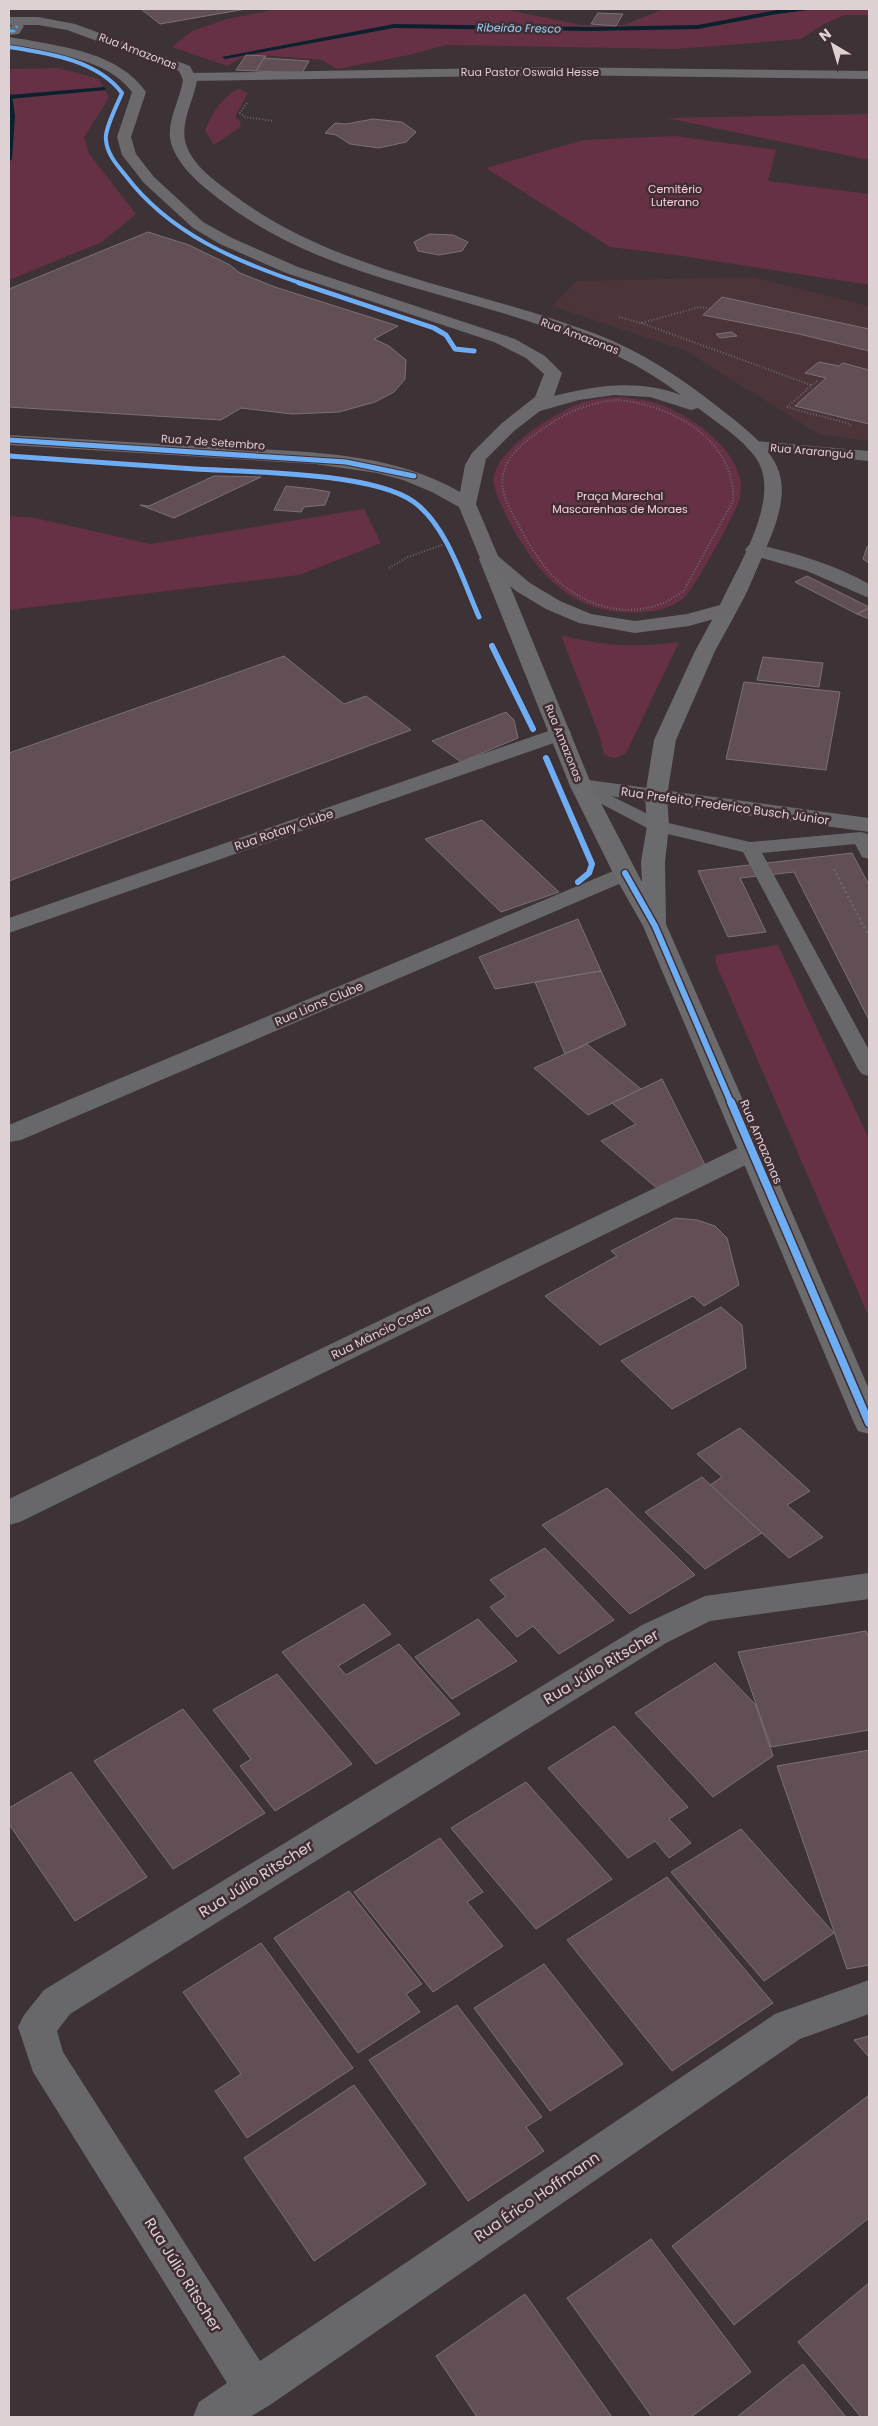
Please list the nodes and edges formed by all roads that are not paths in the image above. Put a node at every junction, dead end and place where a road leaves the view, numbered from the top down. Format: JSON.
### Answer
{"nodes":[{"id":1,"x":60,"y":24,"type":"junction"},
{"id":2,"x":11,"y":26,"type":"edge"},
{"id":3,"x":16,"y":42,"type":"edge"},
{"id":4,"x":869,"y":75,"type":"edge"},
{"id":5,"x":190,"y":77,"type":"junction"},
{"id":6,"x":538,"y":406,"type":"junction"},
{"id":7,"x":726,"y":421,"type":"junction"},
{"id":8,"x":9,"y":440,"type":"edge"},
{"id":9,"x":755,"y":446,"type":"junction"},
{"id":10,"x":869,"y":456,"type":"edge"},
{"id":11,"x":467,"y":504,"type":"junction"},
{"id":12,"x":755,"y":550,"type":"junction"},
{"id":13,"x":489,"y":559,"type":"junction"},
{"id":14,"x":869,"y":592,"type":"edge"},
{"id":15,"x":728,"y":609,"type":"junction"},
{"id":16,"x":560,"y":733,"type":"junction"},
{"id":17,"x":581,"y":786,"type":"junction"},
{"id":18,"x":656,"y":796,"type":"junction"},
{"id":19,"x":869,"y":825,"type":"edge"},
{"id":20,"x":658,"y":826,"type":"junction"},
{"id":21,"x":750,"y":848,"type":"junction"},
{"id":22,"x":869,"y":853,"type":"edge"},
{"id":23,"x":625,"y":873,"type":"junction"},
{"id":24,"x":9,"y":926,"type":"edge"},
{"id":25,"x":656,"y":926,"type":"junction"},
{"id":26,"x":869,"y":1069,"type":"edge"},
{"id":27,"x":12,"y":1134,"type":"dead end"},
{"id":28,"x":753,"y":1151,"type":"junction"},
{"id":29,"x":869,"y":1423,"type":"edge"},
{"id":30,"x":9,"y":1513,"type":"edge"},
{"id":31,"x":869,"y":1586,"type":"edge"},
{"id":32,"x":869,"y":1997,"type":"edge"},
{"id":33,"x":255,"y":2390,"type":"junction"},
{"id":34,"x":214,"y":2417,"type":"edge"}],
"edges":[{"from":1,"to":2,"type":"main road","name":"Rua Amazonas"},
{"from":1,"to":3,"type":"main road"},
{"from":1,"to":5,"type":"main road","name":"Rua Amazonas"},
{"from":3,"to":6,"type":"main road"},
{"from":4,"to":5,"type":"main road","name":"Rua Pastor Oswald Hesse"},
{"from":5,"to":7,"type":"main road","name":"Rua Amazonas"},
{"from":6,"to":7,"type":"main road"},
{"from":6,"to":11,"type":"main road"},
{"from":7,"to":9,"type":"main road","name":"Rua Amazonas"},
{"from":8,"to":11,"type":"main road","name":"Rua 7 de Setembro"},
{"from":9,"to":10,"type":"street","name":"Rua Araranguá"},
{"from":9,"to":12,"type":"main road","name":"Rua Amazonas"},
{"from":11,"to":13,"type":"main road","name":"Rua Amazonas"},
{"from":12,"to":14,"type":"street"},
{"from":12,"to":15,"type":"main road","name":"Rua Amazonas"},
{"from":13,"to":15,"type":"main road"},
{"from":13,"to":16,"type":"main road","name":"Rua Amazonas"},
{"from":15,"to":18,"type":"main road","name":"Rua Amazonas"},
{"from":16,"to":17,"type":"main road","name":"Rua Amazonas"},
{"from":16,"to":24,"type":"street","name":"Rua Rotary Clube"},
{"from":17,"to":18,"type":"street","name":"Rua Prefeito Frederico Busch Júnior"},
{"from":17,"to":20,"type":"lane"},
{"from":17,"to":23,"type":"main road","name":"Rua Amazonas"},
{"from":18,"to":19,"type":"street","name":"Rua Prefeito Frederico Busch Júnior"},
{"from":18,"to":20,"type":"main road","name":"Rua Amazonas"},
{"from":20,"to":21,"type":"lane"},
{"from":20,"to":25,"type":"main road","name":"Rua Amazonas"},
{"from":21,"to":22,"type":"lane"},
{"from":21,"to":26,"type":"lane"},
{"from":23,"to":25,"type":"main road","name":"Rua Amazonas"},
{"from":23,"to":27,"type":"street","name":"Rua Lions Clube"},
{"from":25,"to":28,"type":"main road","name":"Rua Amazonas"},
{"from":28,"to":29,"type":"main road","name":"Rua Amazonas"},
{"from":28,"to":30,"type":"street","name":"Rua Mâncio Costa"},
{"from":31,"to":33,"type":"street","name":"Rua Júlio Ritscher"},
{"from":32,"to":33,"type":"street","name":"Rua Érico Hoffmann"},
{"from":33,"to":34,"type":"street","name":"Rua Érico Hoffmann"}]}
